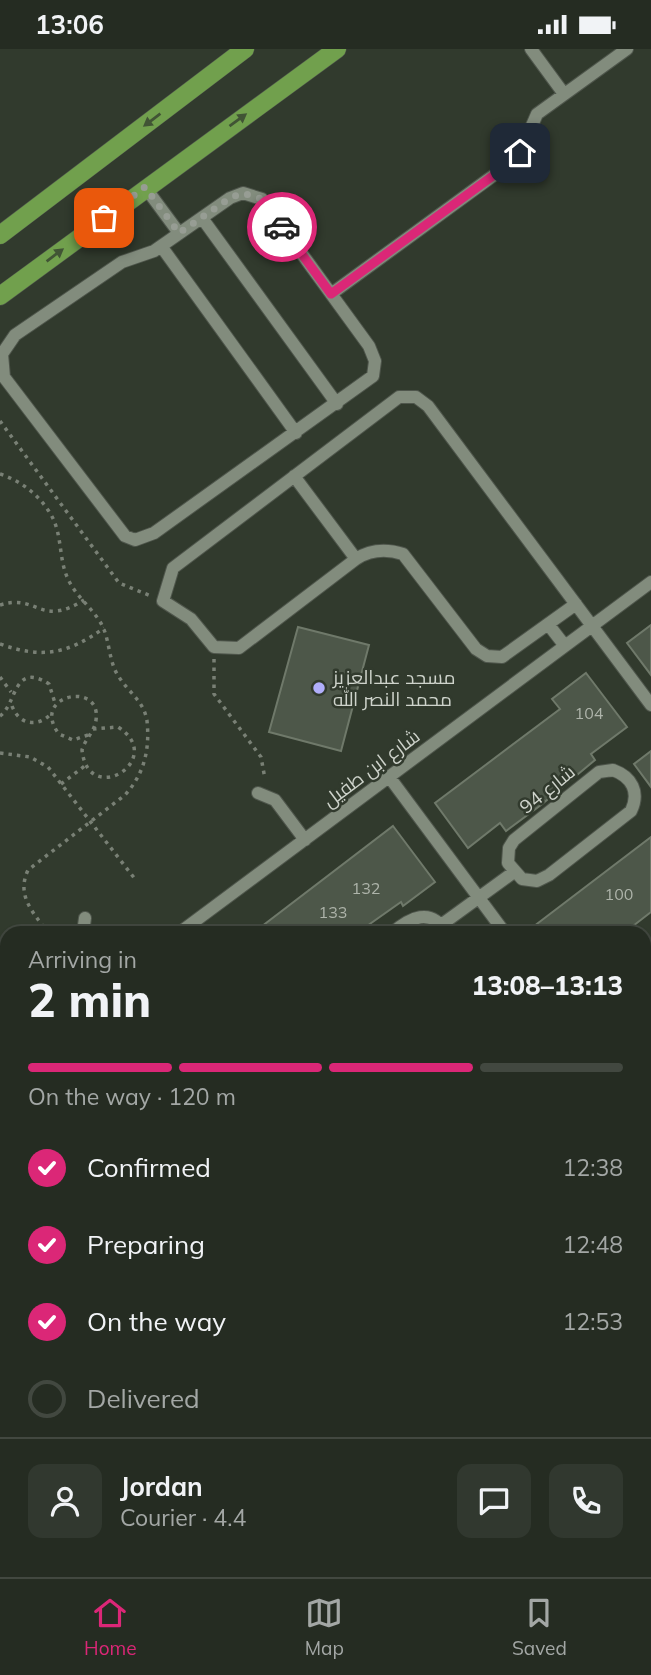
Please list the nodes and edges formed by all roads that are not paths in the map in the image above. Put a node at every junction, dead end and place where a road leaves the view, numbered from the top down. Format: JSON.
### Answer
{"nodes":[{"id":1,"x":245,"y":49,"type":"edge"},
{"id":2,"x":337,"y":49,"type":"edge"},
{"id":3,"x":531,"y":49,"type":"edge"},
{"id":4,"x":627,"y":49,"type":"edge"},
{"id":5,"x":564,"y":94,"type":"junction"},
{"id":6,"x":145,"y":187,"type":"junction"},
{"id":7,"x":202,"y":218,"type":"junction"},
{"id":8,"x":179,"y":233,"type":"junction"},
{"id":9,"x":0,"y":235,"type":"edge"},
{"id":10,"x":161,"y":246,"type":"junction"},
{"id":11,"x":331,"y":294,"type":"junction"},
{"id":12,"x":0,"y":296,"type":"edge"},
{"id":13,"x":337,"y":404,"type":"junction"},
{"id":14,"x":296,"y":433,"type":"junction"},
{"id":15,"x":294,"y":476,"type":"junction"},
{"id":16,"x":356,"y":559,"type":"junction"},
{"id":17,"x":651,"y":582,"type":"edge"},
{"id":18,"x":576,"y":604,"type":"junction"},
{"id":19,"x":548,"y":624,"type":"junction"},
{"id":20,"x":592,"y":626,"type":"junction"},
{"id":21,"x":565,"y":646,"type":"junction"},
{"id":22,"x":651,"y":705,"type":"edge"},
{"id":23,"x":390,"y":778,"type":"junction"},
{"id":24,"x":263,"y":794,"type":"road end"},
{"id":25,"x":305,"y":840,"type":"junction"},
{"id":26,"x":514,"y":872,"type":"junction"},
{"id":27,"x":479,"y":898,"type":"junction"},
{"id":28,"x":85,"y":918,"type":"dead end"},
{"id":29,"x":84,"y":926,"type":"edge"},
{"id":30,"x":188,"y":926,"type":"edge"},
{"id":31,"x":402,"y":926,"type":"edge"},
{"id":32,"x":441,"y":926,"type":"edge"},
{"id":33,"x":447,"y":926,"type":"edge"},
{"id":34,"x":500,"y":926,"type":"edge"}],
"edges":[{"from":1,"to":9,"type":"main road","one_way":true},
{"from":6,"to":2,"type":"main road","one_way":true},
{"from":3,"to":5,"type":"street"},
{"from":4,"to":5,"type":"street"},
{"from":5,"to":11,"type":"street"},
{"from":6,"to":8,"type":"street"},
{"from":12,"to":6,"type":"main road","one_way":true},
{"from":7,"to":8,"type":"street"},
{"from":7,"to":11,"type":"street"},
{"from":7,"to":13,"type":"street"},
{"from":8,"to":10,"type":"street"},
{"from":10,"to":14,"type":"street"},
{"from":10,"to":14,"type":"street"},
{"from":11,"to":13,"type":"street"},
{"from":13,"to":14,"type":"street"},
{"from":15,"to":16,"type":"street"},
{"from":15,"to":16,"type":"street"},
{"from":15,"to":18,"type":"street"},
{"from":16,"to":19,"type":"street"},
{"from":17,"to":20,"type":"street","name":"شارع ابن طفيل"},
{"from":18,"to":19,"type":"street"},
{"from":18,"to":20,"type":"street"},
{"from":19,"to":21,"type":"street"},
{"from":20,"to":21,"type":"street","name":"شارع ابن طفيل"},
{"from":20,"to":22,"type":"street"},
{"from":21,"to":23,"type":"street","name":"شارع ابن طفيل"},
{"from":23,"to":25,"type":"street","name":"شارع ابن طفيل"},
{"from":23,"to":27,"type":"street"},
{"from":24,"to":25,"type":"street"},
{"from":25,"to":30,"type":"street","name":"شارع ابن طفيل"},
{"from":26,"to":26,"type":"street","name":"شارع 94"},
{"from":26,"to":27,"type":"street"},
{"from":27,"to":33,"type":"street"},
{"from":27,"to":34,"type":"street"},
{"from":28,"to":29,"type":"street"},
{"from":31,"to":32,"type":"street"}]}
